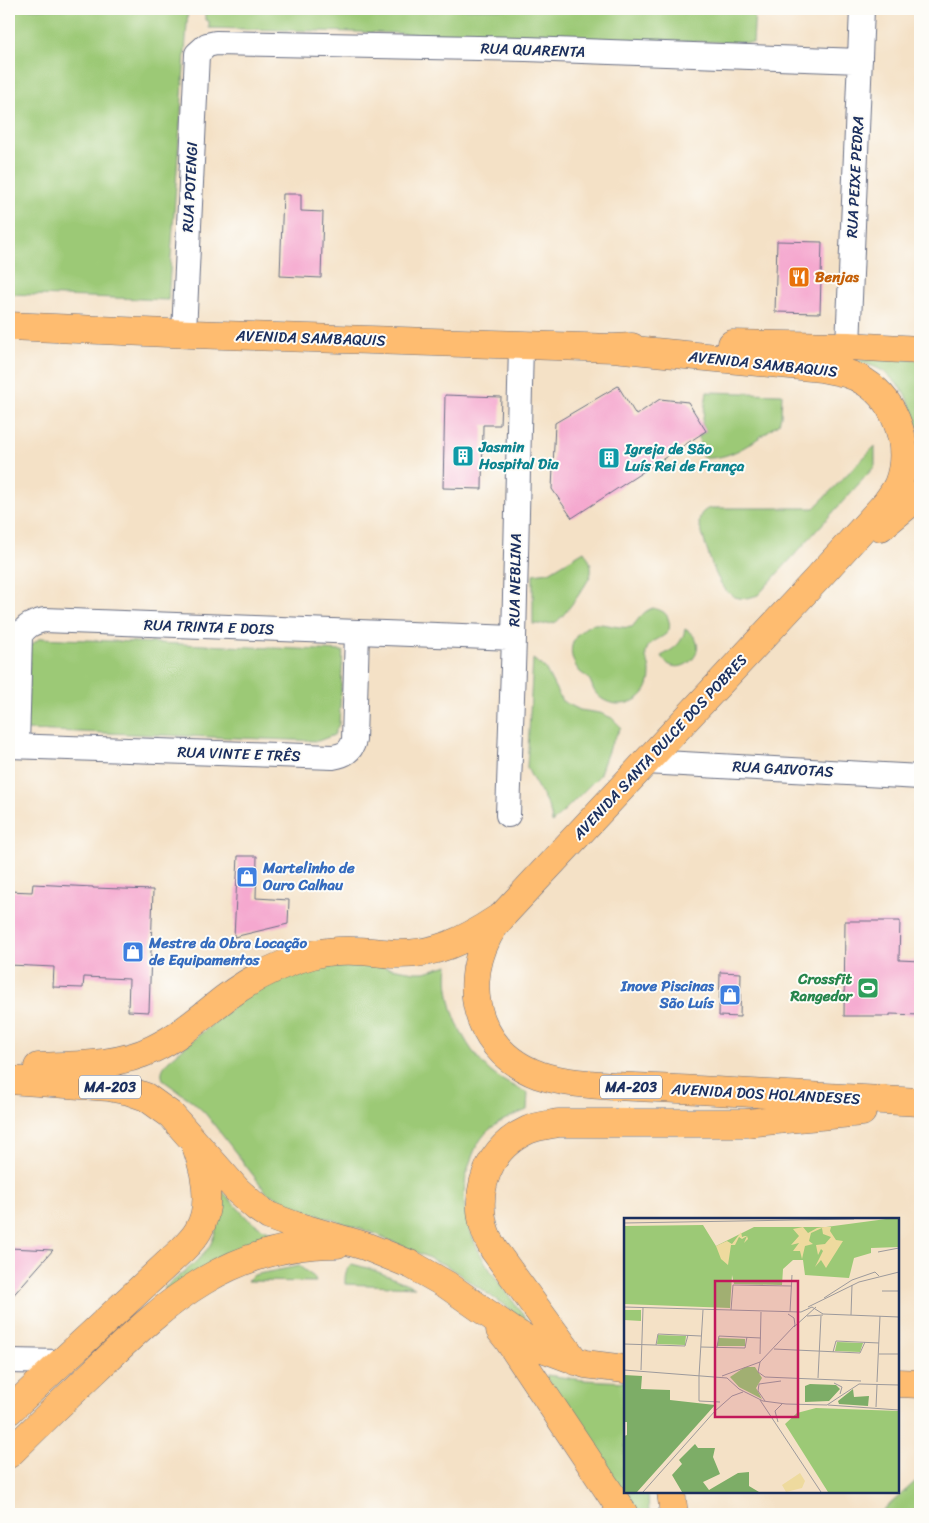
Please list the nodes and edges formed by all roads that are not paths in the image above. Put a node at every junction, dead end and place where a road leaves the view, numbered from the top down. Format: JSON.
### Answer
{"nodes":[{"id":1,"x":862,"y":9,"type":"edge"},
{"id":2,"x":206,"y":45,"type":"joint"},
{"id":3,"x":860,"y":61,"type":"junction"},
{"id":4,"x":9,"y":326,"type":"edge"},
{"id":5,"x":184,"y":334,"type":"junction"},
{"id":6,"x":521,"y":345,"type":"junction"},
{"id":7,"x":848,"y":346,"type":"junction"},
{"id":8,"x":613,"y":348,"type":"junction"},
{"id":9,"x":920,"y":350,"type":"edge"},
{"id":10,"x":900,"y":476,"type":"joint"},
{"id":11,"x":920,"y":495,"type":"edge"},
{"id":12,"x":816,"y":580,"type":"junction"},
{"id":13,"x":357,"y":632,"type":"junction"},
{"id":14,"x":514,"y":638,"type":"junction"},
{"id":15,"x":13,"y":746,"type":"edge"},
{"id":16,"x":646,"y":762,"type":"junction"},
{"id":17,"x":920,"y":777,"type":"edge"},
{"id":18,"x":508,"y":815,"type":"dead end"},
{"id":19,"x":504,"y":914,"type":"junction"},
{"id":20,"x":9,"y":1069,"type":"edge"},
{"id":21,"x":9,"y":1080,"type":"edge"},
{"id":22,"x":920,"y":1102,"type":"edge"},
{"id":23,"x":920,"y":1106,"type":"edge"},
{"id":24,"x":194,"y":1140,"type":"junction"},
{"id":25,"x":365,"y":1246,"type":"junction"},
{"id":26,"x":476,"y":1305,"type":"junction"},
{"id":27,"x":9,"y":1361,"type":"edge"},
{"id":28,"x":62,"y":1362,"type":"junction"},
{"id":29,"x":575,"y":1362,"type":"junction"},
{"id":30,"x":624,"y":1369,"type":"edge"},
{"id":31,"x":899,"y":1383,"type":"edge"},
{"id":32,"x":920,"y":1384,"type":"edge"},
{"id":33,"x":9,"y":1412,"type":"edge"},
{"id":34,"x":9,"y":1454,"type":"edge"},
{"id":35,"x":671,"y":1493,"type":"edge"},
{"id":36,"x":624,"y":1514,"type":"edge"},
{"id":37,"x":674,"y":1514,"type":"edge"}],
"edges":[{"from":1,"to":3,"type":"street","name":"RUA PEIXE PEDRA"},
{"from":2,"to":3,"type":"street","name":"RUA QUARENTA"},
{"from":2,"to":5,"type":"street","name":"RUA POTENGI"},
{"from":3,"to":7,"type":"street","name":"RUA PEIXE PEDRA"},
{"from":4,"to":5,"type":"main road","name":"AVENIDA SAMBAQUIS"},
{"from":5,"to":6,"type":"main road","name":"AVENIDA SAMBAQUIS"},
{"from":6,"to":8,"type":"main road","name":"AVENIDA SAMBAQUIS"},
{"from":6,"to":14,"type":"street","name":"RUA NEBLINA"},
{"from":7,"to":8,"type":"main road","name":"AVENIDA SAMBAQUIS"},
{"from":7,"to":9,"type":"main road","name":"AVENIDA SAMBAQUIS"},
{"from":8,"to":10,"type":"main road","name":"AVENIDA SAMBAQUIS"},
{"from":10,"to":12,"type":"main road","name":"AVENIDA SANTA DULCE DOS POBRES"},
{"from":11,"to":12,"type":"main road","name":"AVENIDA SANTA DULCE DOS POBRES"},
{"from":12,"to":16,"type":"main road","name":"AVENIDA SANTA DULCE DOS POBRES"},
{"from":13,"to":14,"type":"street","name":"RUA TRINTA E DOIS"},
{"from":13,"to":15,"type":"street","name":"RUA TRINTA E DOIS"},
{"from":13,"to":15,"type":"street","name":"RUA VINTE E TRÊS"},
{"from":14,"to":18,"type":"street","name":"RUA NEBLINA"},
{"from":16,"to":17,"type":"street","name":"RUA GAIVOTAS"},
{"from":16,"to":19,"type":"main road","name":"AVENIDA SANTA DULCE DOS POBRES"},
{"from":19,"to":20,"type":"main road"},
{"from":19,"to":22,"type":"main road","name":"AVENIDA DOS HOLANDESES","number":"MA-203"},
{"from":21,"to":24,"type":"main road","number":"MA-203"},
{"from":23,"to":29,"type":"main road"},
{"from":24,"to":25,"type":"main road","number":"MA-203"},
{"from":24,"to":28,"type":"main road"},
{"from":25,"to":26,"type":"main road","number":"MA-203"},
{"from":25,"to":34,"type":"main road"},
{"from":26,"to":29,"type":"main road","number":"MA-203"},
{"from":26,"to":36,"type":"main road"},
{"from":27,"to":28,"type":"street"},
{"from":28,"to":33,"type":"main road"},
{"from":29,"to":30,"type":"main road","number":"MA-203"},
{"from":31,"to":32,"type":"main road"},
{"from":35,"to":37,"type":"main road"}]}
